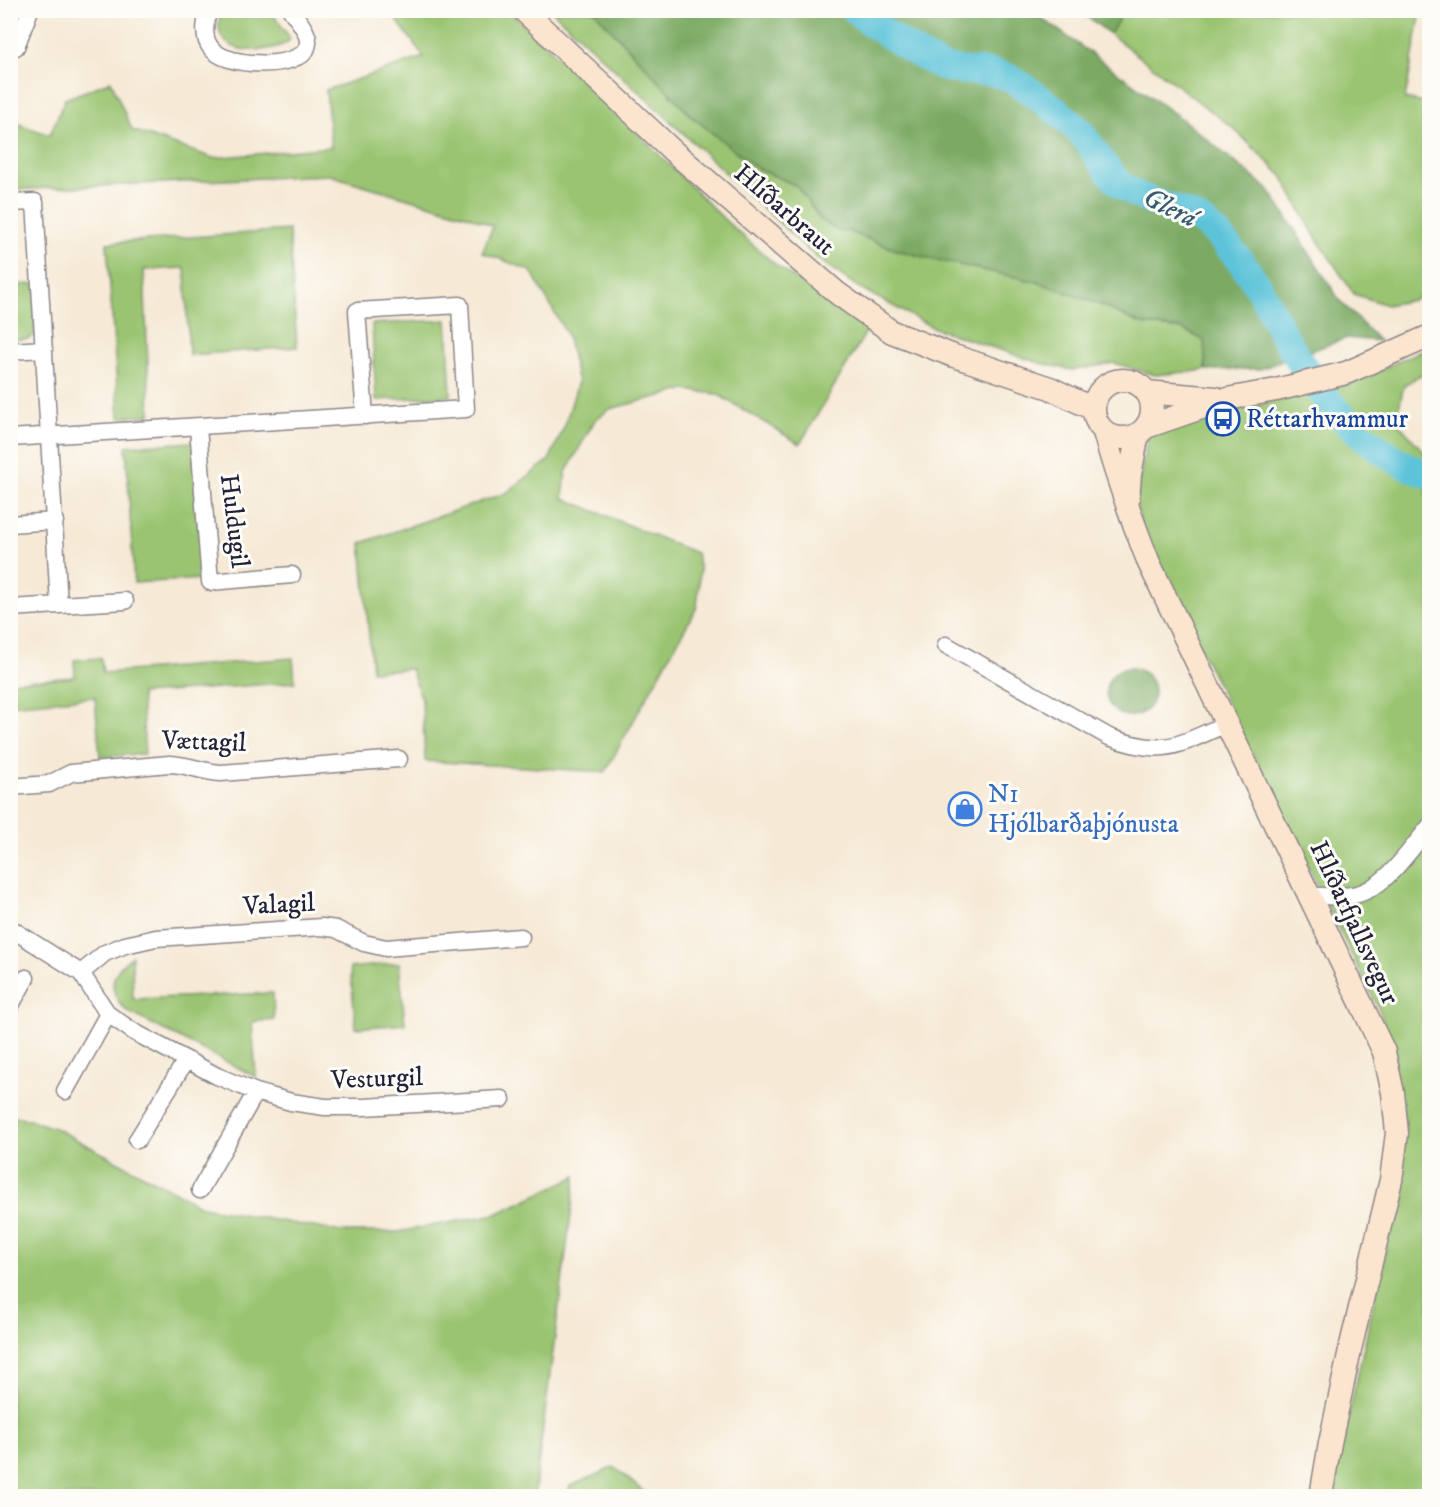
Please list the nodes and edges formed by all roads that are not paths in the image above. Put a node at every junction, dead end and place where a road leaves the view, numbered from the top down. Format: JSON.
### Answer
{"nodes":[{"id":1,"x":30,"y":10,"type":"edge"},
{"id":2,"x":208,"y":10,"type":"edge"},
{"id":3,"x":291,"y":10,"type":"edge"},
{"id":4,"x":523,"y":10,"type":"edge"},
{"id":5,"x":10,"y":45,"type":"edge"},
{"id":6,"x":10,"y":203,"type":"edge"},
{"id":7,"x":1430,"y":336,"type":"edge"},
{"id":8,"x":44,"y":349,"type":"junction"},
{"id":9,"x":10,"y":351,"type":"edge"},
{"id":10,"x":1146,"y":392,"type":"junction"},
{"id":11,"x":1227,"y":399,"type":"junction"},
{"id":12,"x":1097,"y":400,"type":"junction"},
{"id":13,"x":365,"y":417,"type":"junction"},
{"id":14,"x":198,"y":427,"type":"junction"},
{"id":15,"x":1142,"y":430,"type":"junction"},
{"id":16,"x":1104,"y":432,"type":"junction"},
{"id":17,"x":50,"y":436,"type":"junction"},
{"id":18,"x":10,"y":438,"type":"edge"},
{"id":19,"x":1128,"y":505,"type":"junction"},
{"id":20,"x":55,"y":521,"type":"junction"},
{"id":21,"x":10,"y":524,"type":"edge"},
{"id":22,"x":292,"y":575,"type":"dead end"},
{"id":23,"x":125,"y":601,"type":"dead end"},
{"id":24,"x":59,"y":605,"type":"junction"},
{"id":25,"x":10,"y":608,"type":"edge"},
{"id":26,"x":946,"y":645,"type":"dead end"},
{"id":27,"x":1226,"y":724,"type":"junction"},
{"id":28,"x":399,"y":759,"type":"dead end"},
{"id":29,"x":10,"y":787,"type":"edge"},
{"id":30,"x":1430,"y":826,"type":"edge"},
{"id":31,"x":1310,"y":896,"type":"junction"},
{"id":32,"x":10,"y":928,"type":"edge"},
{"id":33,"x":521,"y":937,"type":"dead end"},
{"id":34,"x":81,"y":973,"type":"junction"},
{"id":35,"x":108,"y":1014,"type":"junction"},
{"id":36,"x":186,"y":1060,"type":"junction"},
{"id":37,"x":65,"y":1091,"type":"dead end"},
{"id":38,"x":256,"y":1092,"type":"junction"},
{"id":39,"x":502,"y":1099,"type":"dead end"},
{"id":40,"x":137,"y":1140,"type":"dead end"},
{"id":41,"x":200,"y":1190,"type":"dead end"},
{"id":42,"x":1321,"y":1497,"type":"edge"}],
"edges":[{"from":1,"to":5,"type":"street"},
{"from":2,"to":3,"type":"street"},
{"from":4,"to":12,"type":"main road","name":"Hlíðarbraut"},
{"from":6,"to":8,"type":"street"},
{"from":7,"to":11,"type":"main road","name":"Hlíðarbraut"},
{"from":8,"to":9,"type":"street"},
{"from":8,"to":17,"type":"street"},
{"from":10,"to":11,"type":"main road","name":"Hlíðarbraut"},
{"from":10,"to":12,"type":"main road","name":"Hlíðarbraut"},
{"from":10,"to":15,"type":"main road"},
{"from":11,"to":15,"type":"main road","name":"Hlíðarbraut"},
{"from":12,"to":16,"type":"main road"},
{"from":13,"to":13,"type":"street"},
{"from":13,"to":14,"type":"street"},
{"from":14,"to":17,"type":"street"},
{"from":14,"to":22,"type":"street","name":"Huldugil"},
{"from":15,"to":16,"type":"main road","name":"Hlíðarbraut"},
{"from":15,"to":19,"type":"main road","name":"Hlíðarfjallsvegur"},
{"from":16,"to":19,"type":"main road","name":"Hlíðarfjallsvegur"},
{"from":17,"to":18,"type":"street"},
{"from":17,"to":20,"type":"street"},
{"from":19,"to":27,"type":"main road","name":"Hlíðarfjallsvegur"},
{"from":20,"to":21,"type":"street"},
{"from":20,"to":24,"type":"street"},
{"from":23,"to":24,"type":"street"},
{"from":24,"to":25,"type":"street"},
{"from":26,"to":27,"type":"street"},
{"from":27,"to":31,"type":"main road","name":"Hlíðarfjallsvegur"},
{"from":28,"to":29,"type":"street","name":"Vættagil"},
{"from":30,"to":31,"type":"street"},
{"from":31,"to":42,"type":"main road","name":"Hlíðarfjallsvegur"},
{"from":32,"to":34,"type":"street","name":"Vesturgil"},
{"from":33,"to":34,"type":"street","name":"Valagil"},
{"from":34,"to":35,"type":"street","name":"Vesturgil"},
{"from":35,"to":36,"type":"street","name":"Vesturgil"},
{"from":35,"to":37,"type":"street"},
{"from":36,"to":38,"type":"street","name":"Vesturgil"},
{"from":36,"to":40,"type":"street"},
{"from":38,"to":39,"type":"street","name":"Vesturgil"},
{"from":38,"to":41,"type":"street"}]}
